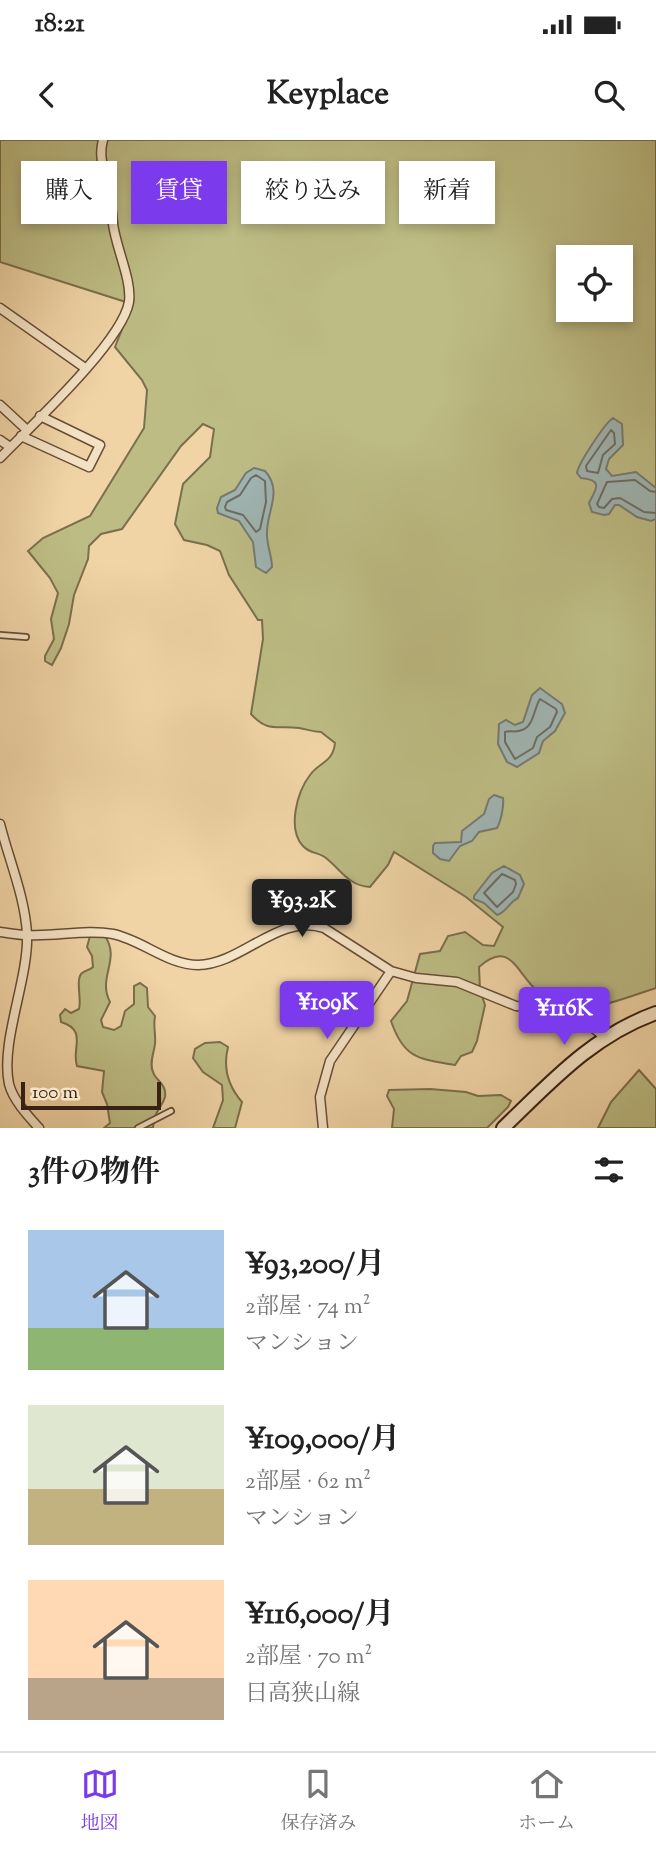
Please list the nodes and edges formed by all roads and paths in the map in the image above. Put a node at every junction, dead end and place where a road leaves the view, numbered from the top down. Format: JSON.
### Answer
{"nodes":[{"id":1,"x":103,"y":140,"type":"edge"},
{"id":2,"x":0,"y":308,"type":"edge"},
{"id":3,"x":85,"y":369,"type":"junction"},
{"id":4,"x":0,"y":405,"type":"edge"},
{"id":5,"x":40,"y":416,"type":"junction"},
{"id":6,"x":24,"y":433,"type":"junction"},
{"id":7,"x":0,"y":440,"type":"edge"},
{"id":8,"x":10,"y":447,"type":"junction"},
{"id":9,"x":0,"y":458,"type":"edge"},
{"id":10,"x":0,"y":635,"type":"edge"},
{"id":11,"x":26,"y":637,"type":"dead end"},
{"id":12,"x":0,"y":824,"type":"edge"},
{"id":13,"x":0,"y":932,"type":"edge"},
{"id":14,"x":27,"y":936,"type":"junction"},
{"id":15,"x":391,"y":971,"type":"junction"},
{"id":16,"x":656,"y":1013,"type":"edge"},
{"id":17,"x":604,"y":1037,"type":"junction"},
{"id":18,"x":4,"y":1083,"type":"edge"},
{"id":19,"x":171,"y":1111,"type":"dead end"},
{"id":20,"x":39,"y":1128,"type":"edge"},
{"id":21,"x":138,"y":1128,"type":"edge"},
{"id":22,"x":323,"y":1128,"type":"edge"},
{"id":23,"x":503,"y":1128,"type":"edge"}],
"edges":[{"from":1,"to":3,"type":"street"},
{"from":2,"to":3,"type":"street"},
{"from":3,"to":5,"type":"street"},
{"from":4,"to":6,"type":"street"},
{"from":5,"to":6,"type":"street"},
{"from":5,"to":6,"type":"street"},
{"from":6,"to":8,"type":"street"},
{"from":7,"to":8,"type":"street"},
{"from":8,"to":9,"type":"street"},
{"from":10,"to":11,"type":"lane"},
{"from":12,"to":14,"type":"street"},
{"from":13,"to":14,"type":"street"},
{"from":14,"to":15,"type":"street"},
{"from":14,"to":18,"type":"street"},
{"from":15,"to":17,"type":"street"},
{"from":15,"to":22,"type":"street"},
{"from":16,"to":17,"type":"main road"},
{"from":17,"to":23,"type":"main road"},
{"from":18,"to":20,"type":"street"},
{"from":19,"to":21,"type":"lane"}]}
